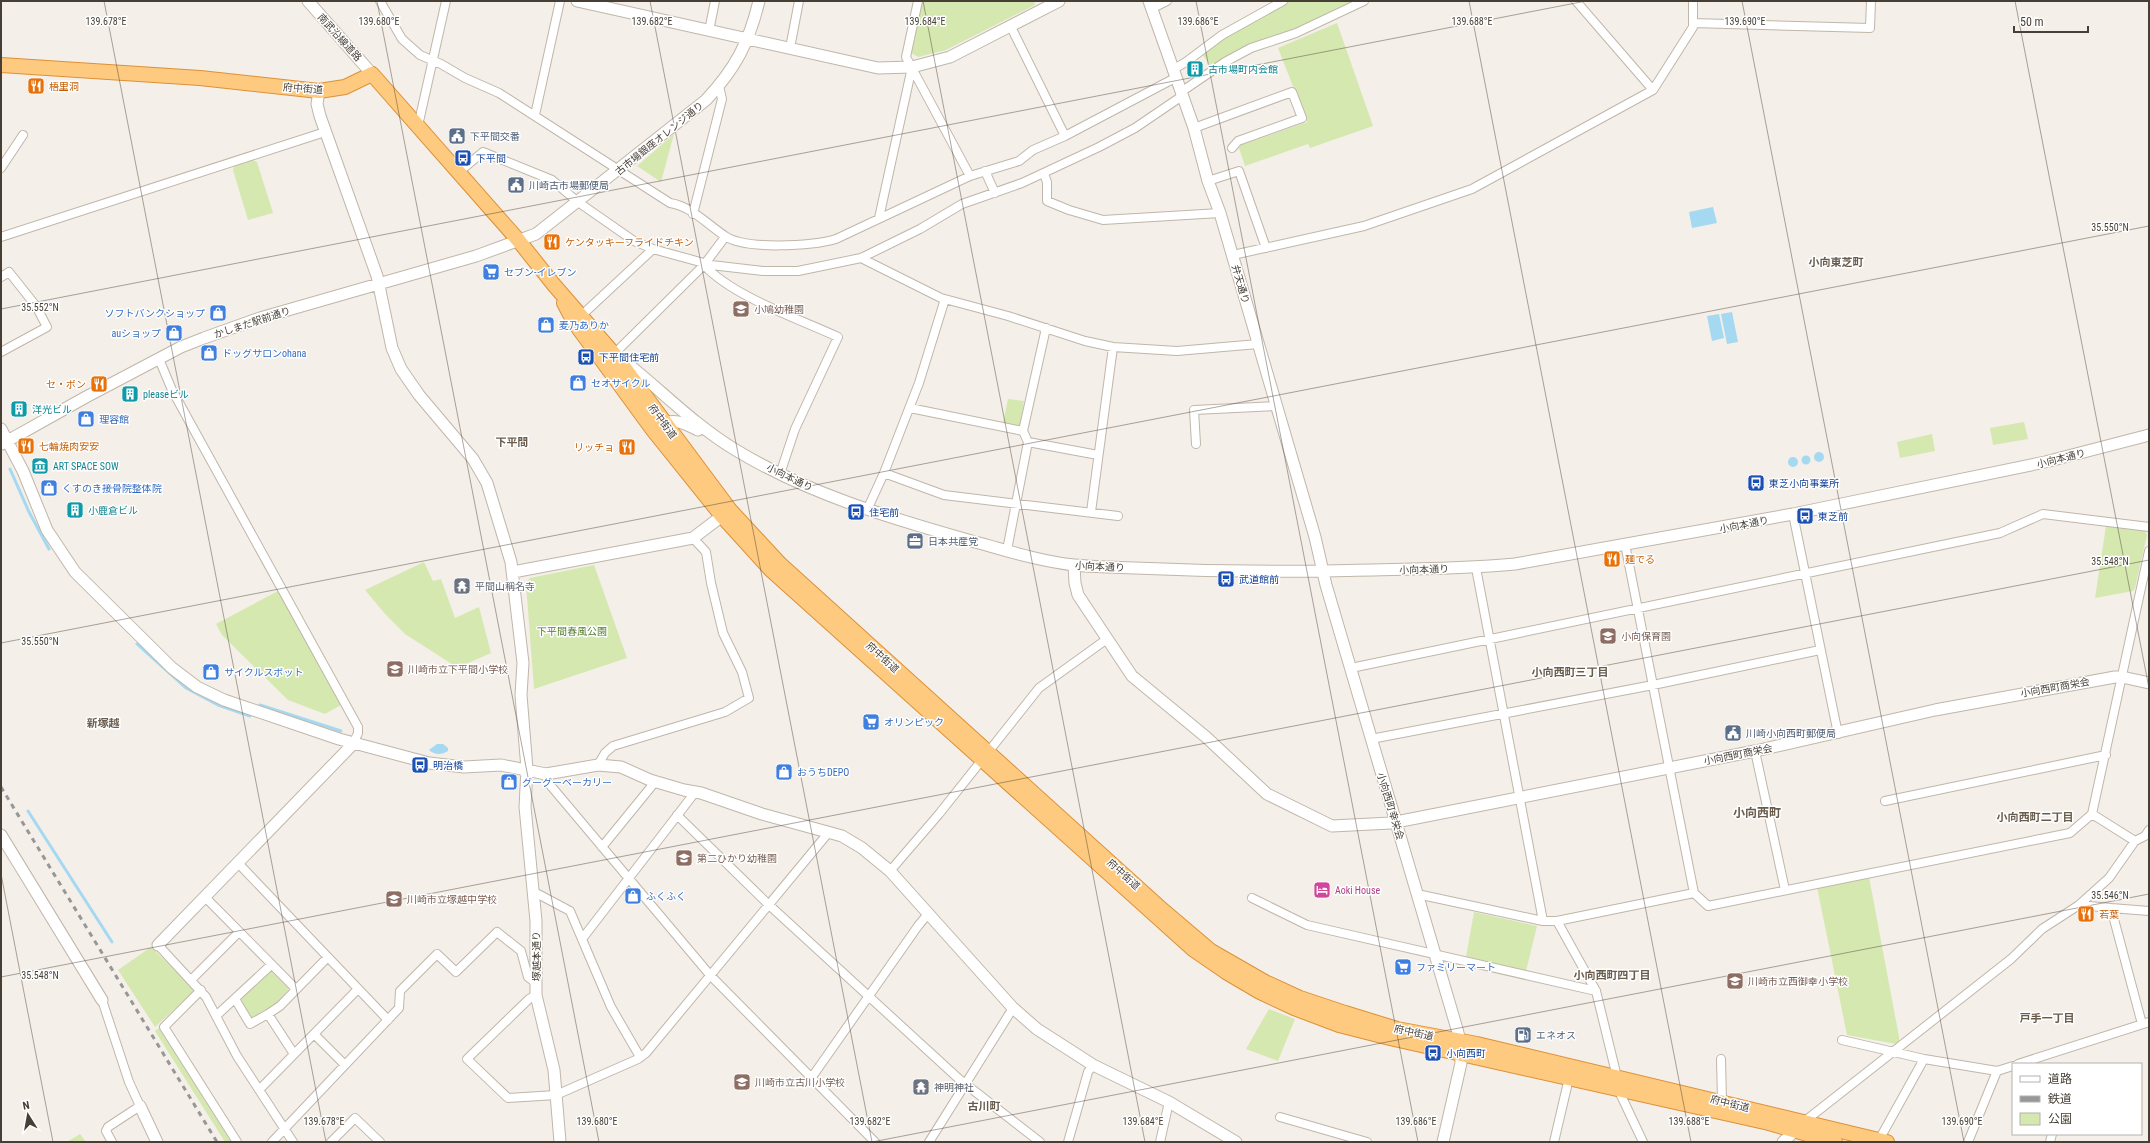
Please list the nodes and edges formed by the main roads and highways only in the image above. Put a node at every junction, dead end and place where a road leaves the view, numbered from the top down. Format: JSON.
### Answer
{"nodes":[{"id":1,"x":1,"y":65,"type":"edge"},
{"id":2,"x":554,"y":285,"type":"junction"},
{"id":3,"x":659,"y":426,"type":"junction"},
{"id":4,"x":985,"y":757,"type":"junction"},
{"id":5,"x":1460,"y":1048,"type":"junction"},
{"id":6,"x":1617,"y":1083,"type":"junction"},
{"id":7,"x":1800,"y":1126,"type":"junction"},
{"id":8,"x":1883,"y":1141,"type":"edge"},
{"id":9,"x":1834,"y":1142,"type":"edge"}],
"edges":[{"from":1,"to":2,"type":"highway","name":"府中街道"},
{"from":2,"to":3,"type":"highway","name":"府中街道"},
{"from":2,"to":3,"type":"highway","name":"府中街道"},
{"from":3,"to":4,"type":"highway","name":"府中街道"},
{"from":3,"to":4,"type":"highway","name":"府中街道"},
{"from":4,"to":5,"type":"highway","name":"府中街道"},
{"from":5,"to":6,"type":"highway","name":"府中街道"},
{"from":5,"to":6,"type":"highway","name":"府中街道"},
{"from":6,"to":7,"type":"highway","name":"府中街道"},
{"from":6,"to":7,"type":"highway","name":"府中街道"},
{"from":7,"to":8,"type":"highway","name":"府中街道"},
{"from":7,"to":9,"type":"highway","name":"府中街道"}]}
